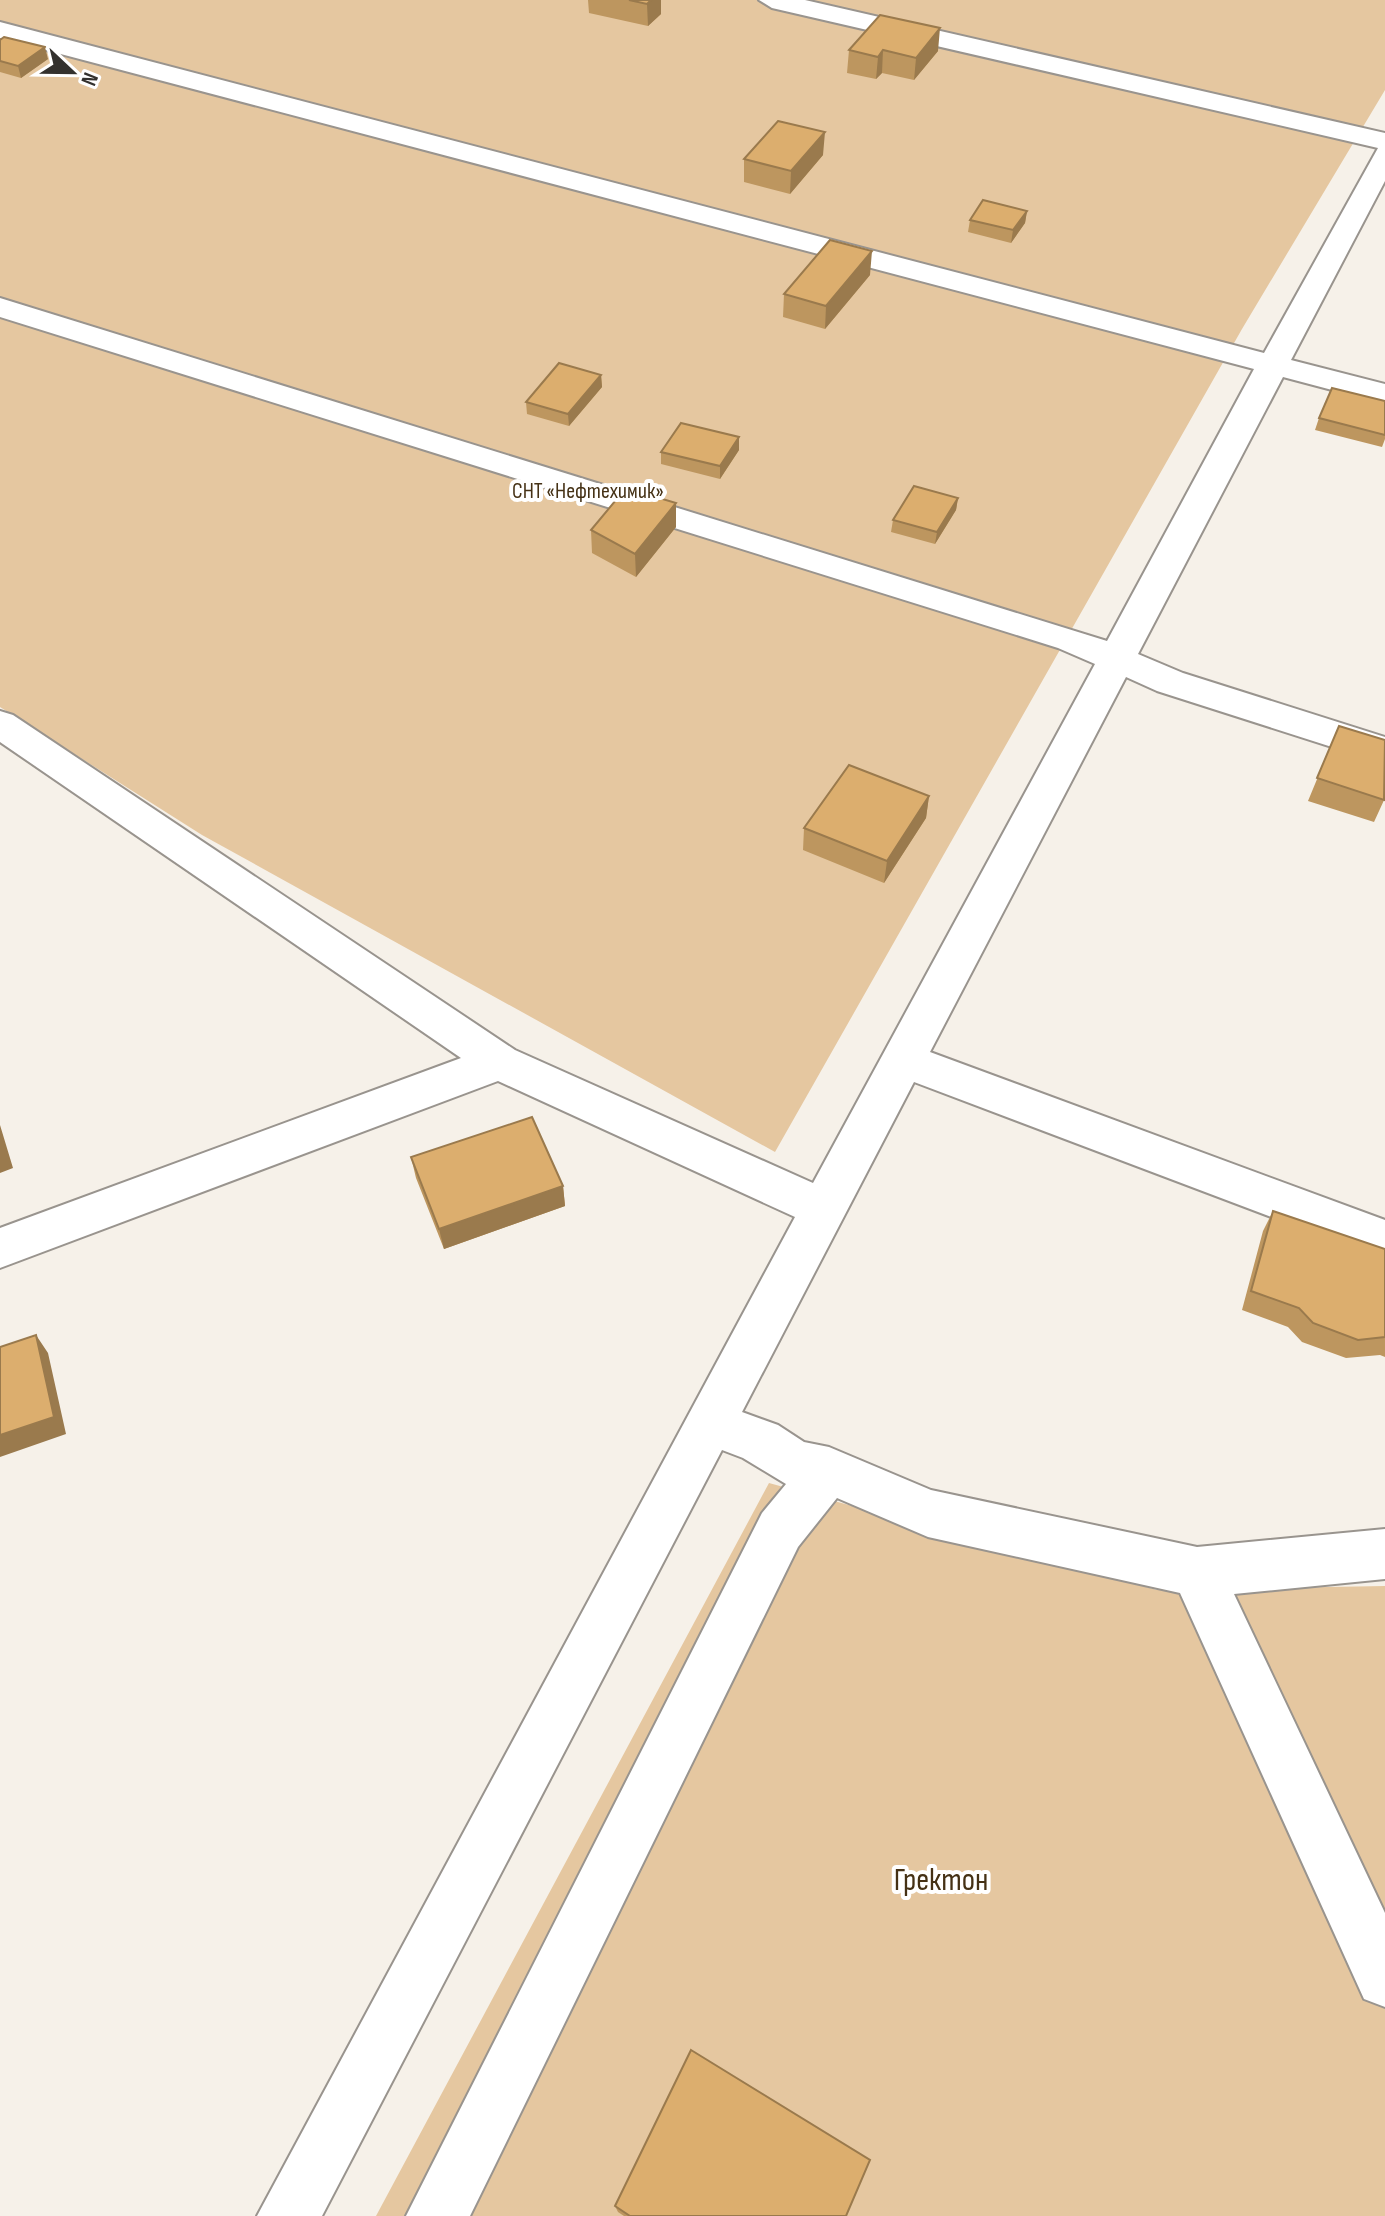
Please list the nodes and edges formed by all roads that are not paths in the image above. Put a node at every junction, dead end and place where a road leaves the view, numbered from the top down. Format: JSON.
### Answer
{"nodes":[{"id":1,"x":772,"y":0,"type":"edge"},
{"id":2,"x":0,"y":30,"type":"edge"},
{"id":3,"x":1385,"y":141,"type":"edge"},
{"id":4,"x":1385,"y":154,"type":"edge"},
{"id":5,"x":0,"y":307,"type":"edge"},
{"id":6,"x":1274,"y":365,"type":"junction"},
{"id":7,"x":1385,"y":394,"type":"edge"},
{"id":8,"x":1116,"y":660,"type":"junction"},
{"id":9,"x":0,"y":724,"type":"edge"},
{"id":10,"x":1385,"y":751,"type":"edge"},
{"id":11,"x":903,"y":1060,"type":"junction"},
{"id":12,"x":500,"y":1062,"type":"junction"},
{"id":13,"x":824,"y":1209,"type":"junction"},
{"id":14,"x":1384,"y":1240,"type":"edge"},
{"id":15,"x":0,"y":1248,"type":"edge"},
{"id":16,"x":710,"y":1423,"type":"junction"},
{"id":17,"x":829,"y":1470,"type":"junction"},
{"id":18,"x":1385,"y":1554,"type":"edge"},
{"id":19,"x":1197,"y":1572,"type":"junction"},
{"id":20,"x":1385,"y":1978,"type":"edge"},
{"id":21,"x":288,"y":2216,"type":"edge"},
{"id":22,"x":437,"y":2216,"type":"edge"}],
"edges":[{"from":1,"to":3,"type":"street"},
{"from":2,"to":6,"type":"street"},
{"from":4,"to":6,"type":"street"},
{"from":5,"to":8,"type":"street"},
{"from":6,"to":7,"type":"street"},
{"from":6,"to":8,"type":"street"},
{"from":8,"to":10,"type":"street"},
{"from":8,"to":11,"type":"street"},
{"from":9,"to":12,"type":"street"},
{"from":11,"to":13,"type":"street"},
{"from":11,"to":14,"type":"street"},
{"from":12,"to":13,"type":"street"},
{"from":12,"to":15,"type":"street"},
{"from":13,"to":16,"type":"street"},
{"from":16,"to":17,"type":"street"},
{"from":16,"to":21,"type":"street"},
{"from":17,"to":19,"type":"street"},
{"from":17,"to":22,"type":"street"},
{"from":18,"to":19,"type":"street"},
{"from":19,"to":20,"type":"street"}]}
